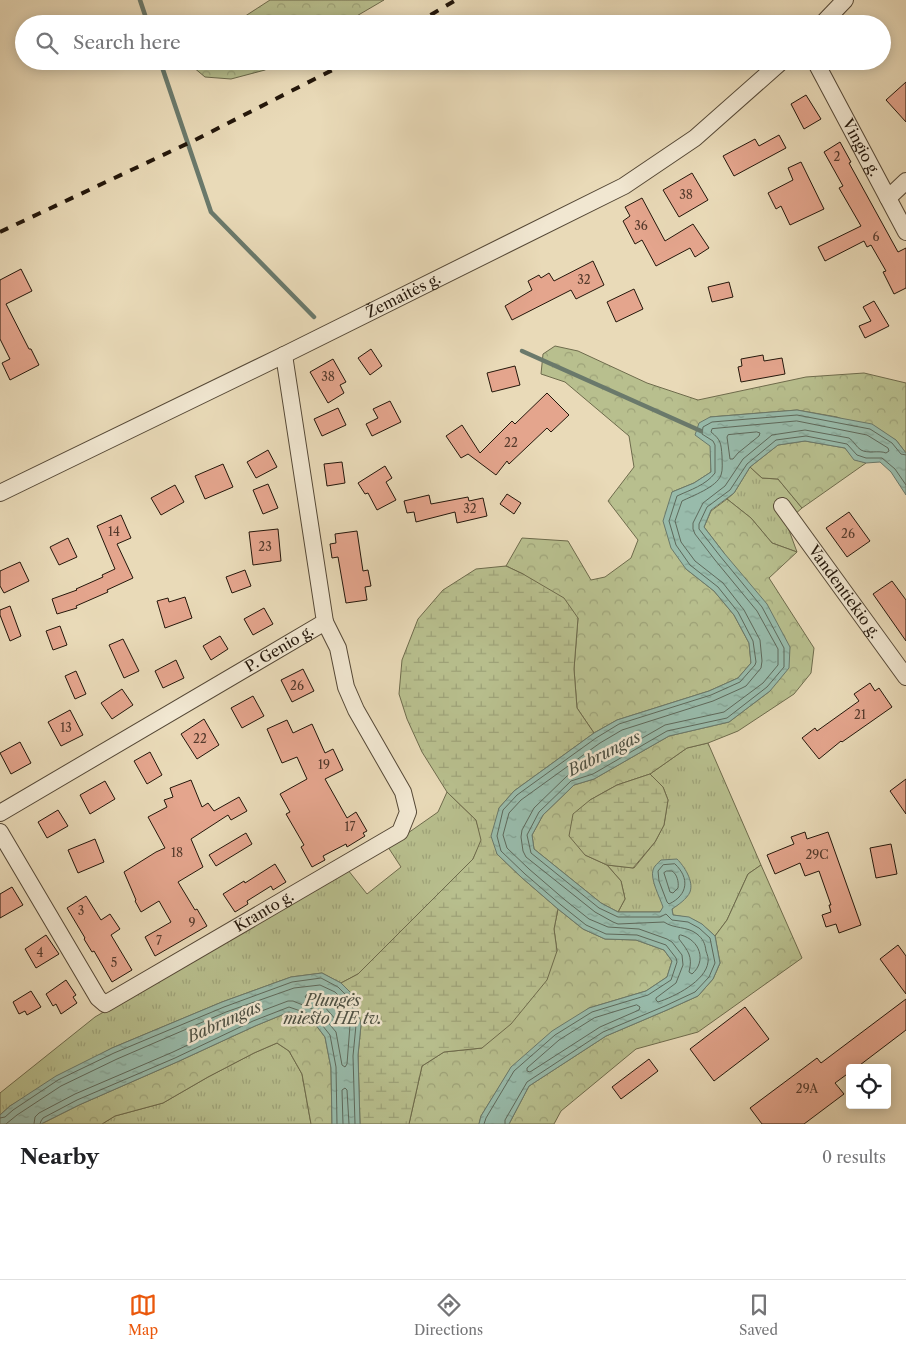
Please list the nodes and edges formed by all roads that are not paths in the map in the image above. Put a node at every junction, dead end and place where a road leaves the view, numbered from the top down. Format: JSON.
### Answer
{"nodes":[{"id":1,"x":845,"y":0,"type":"edge"},
{"id":2,"x":831,"y":15,"type":"edge"},
{"id":3,"x":772,"y":70,"type":"edge"},
{"id":4,"x":820,"y":70,"type":"edge"},
{"id":5,"x":906,"y":181,"type":"edge"},
{"id":6,"x":888,"y":198,"type":"junction"},
{"id":7,"x":906,"y":232,"type":"edge"},
{"id":8,"x":284,"y":355,"type":"junction"},
{"id":9,"x":0,"y":493,"type":"edge"},
{"id":10,"x":782,"y":506,"type":"dead end"},
{"id":11,"x":326,"y":622,"type":"junction"},
{"id":12,"x":906,"y":677,"type":"edge"},
{"id":13,"x":0,"y":813,"type":"edge"},
{"id":14,"x":0,"y":832,"type":"edge"}],
"edges":[{"from":1,"to":2,"type":"street"},
{"from":3,"to":8,"type":"street","name":"Žemaitės g."},
{"from":4,"to":6,"type":"street","name":"Vingio g."},
{"from":5,"to":6,"type":"street"},
{"from":6,"to":7,"type":"street","name":"Vingio g."},
{"from":8,"to":9,"type":"street","name":"Žemaitės g."},
{"from":8,"to":11,"type":"street","name":"P. Genio g."},
{"from":10,"to":12,"type":"street","name":"Vandentiekio g."},
{"from":11,"to":13,"type":"street","name":"P. Genio g."},
{"from":11,"to":14,"type":"street","name":"Kranto g."}]}
